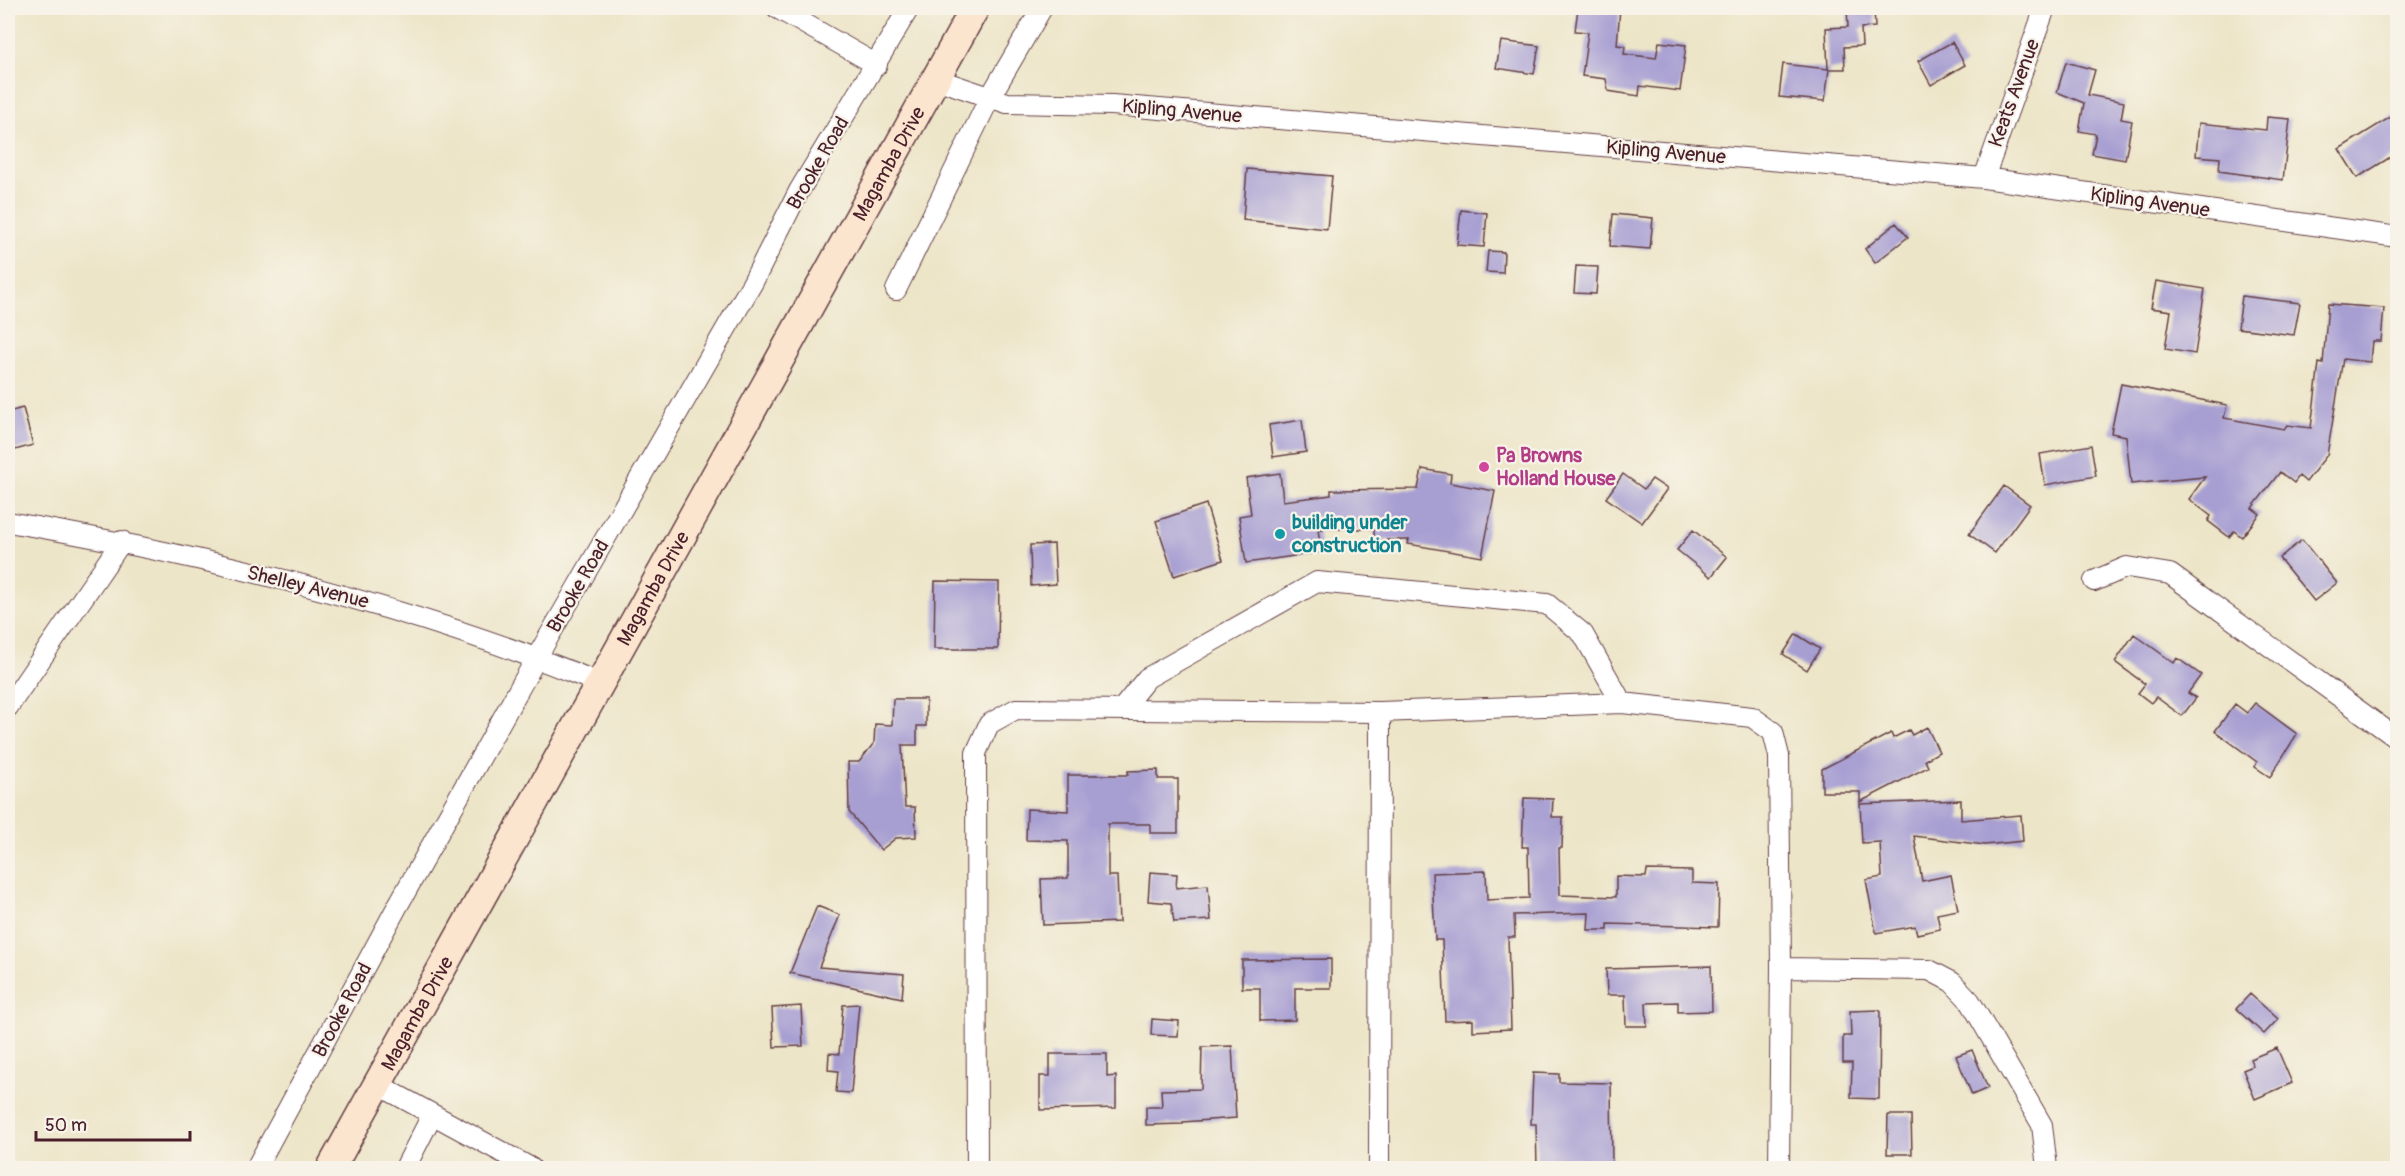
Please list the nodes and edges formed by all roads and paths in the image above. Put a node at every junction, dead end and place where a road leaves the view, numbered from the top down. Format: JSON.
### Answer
{"nodes":[{"id":1,"x":777,"y":8,"type":"edge"},
{"id":2,"x":909,"y":8,"type":"edge"},
{"id":3,"x":975,"y":8,"type":"edge"},
{"id":4,"x":1042,"y":8,"type":"edge"},
{"id":5,"x":2045,"y":8,"type":"edge"},
{"id":6,"x":877,"y":65,"type":"junction"},
{"id":7,"x":936,"y":79,"type":"junction"},
{"id":8,"x":990,"y":98,"type":"junction"},
{"id":9,"x":1984,"y":178,"type":"junction"},
{"id":10,"x":2397,"y":237,"type":"edge"},
{"id":11,"x":896,"y":291,"type":"dead end"},
{"id":12,"x":8,"y":522,"type":"edge"},
{"id":13,"x":122,"y":541,"type":"junction"},
{"id":14,"x":2094,"y":581,"type":"dead end"},
{"id":15,"x":537,"y":657,"type":"junction"},
{"id":16,"x":599,"y":683,"type":"junction"},
{"id":17,"x":1622,"y":703,"type":"junction"},
{"id":18,"x":8,"y":707,"type":"edge"},
{"id":19,"x":1122,"y":710,"type":"junction"},
{"id":20,"x":1380,"y":712,"type":"junction"},
{"id":21,"x":2397,"y":739,"type":"edge"},
{"id":22,"x":1781,"y":968,"type":"junction"},
{"id":23,"x":377,"y":1084,"type":"junction"},
{"id":24,"x":432,"y":1115,"type":"junction"},
{"id":25,"x":256,"y":1168,"type":"edge"},
{"id":26,"x":331,"y":1168,"type":"edge"},
{"id":27,"x":405,"y":1168,"type":"edge"},
{"id":28,"x":531,"y":1168,"type":"edge"},
{"id":29,"x":977,"y":1168,"type":"edge"},
{"id":30,"x":1379,"y":1168,"type":"edge"},
{"id":31,"x":1779,"y":1168,"type":"edge"},
{"id":32,"x":2047,"y":1168,"type":"edge"}],
"edges":[{"from":1,"to":6,"type":"street"},
{"from":2,"to":6,"type":"street","name":"Brooke Road"},
{"from":3,"to":7,"type":"street","name":"Magamba Drive"},
{"from":4,"to":8,"type":"street"},
{"from":5,"to":9,"type":"street","name":"Keats Avenue"},
{"from":6,"to":15,"type":"street","name":"Brooke Road"},
{"from":7,"to":8,"type":"street","name":"Kipling Avenue"},
{"from":7,"to":16,"type":"street","name":"Magamba Drive"},
{"from":8,"to":9,"type":"street","name":"Kipling Avenue"},
{"from":8,"to":11,"type":"street"},
{"from":9,"to":10,"type":"street","name":"Kipling Avenue"},
{"from":12,"to":13,"type":"street","name":"Shelley Avenue"},
{"from":13,"to":15,"type":"street","name":"Shelley Avenue"},
{"from":13,"to":18,"type":"street"},
{"from":14,"to":21,"type":"street"},
{"from":15,"to":16,"type":"street","name":"Shelley Avenue"},
{"from":15,"to":25,"type":"street","name":"Brooke Road"},
{"from":16,"to":23,"type":"street","name":"Magamba Drive"},
{"from":17,"to":19,"type":"street"},
{"from":17,"to":20,"type":"street"},
{"from":17,"to":22,"type":"street"},
{"from":19,"to":20,"type":"street"},
{"from":19,"to":29,"type":"street"},
{"from":20,"to":30,"type":"street"},
{"from":22,"to":31,"type":"street"},
{"from":22,"to":32,"type":"street"},
{"from":23,"to":24,"type":"street"},
{"from":23,"to":26,"type":"street","name":"Magamba Drive"},
{"from":24,"to":27,"type":"street"},
{"from":24,"to":28,"type":"street"}]}
